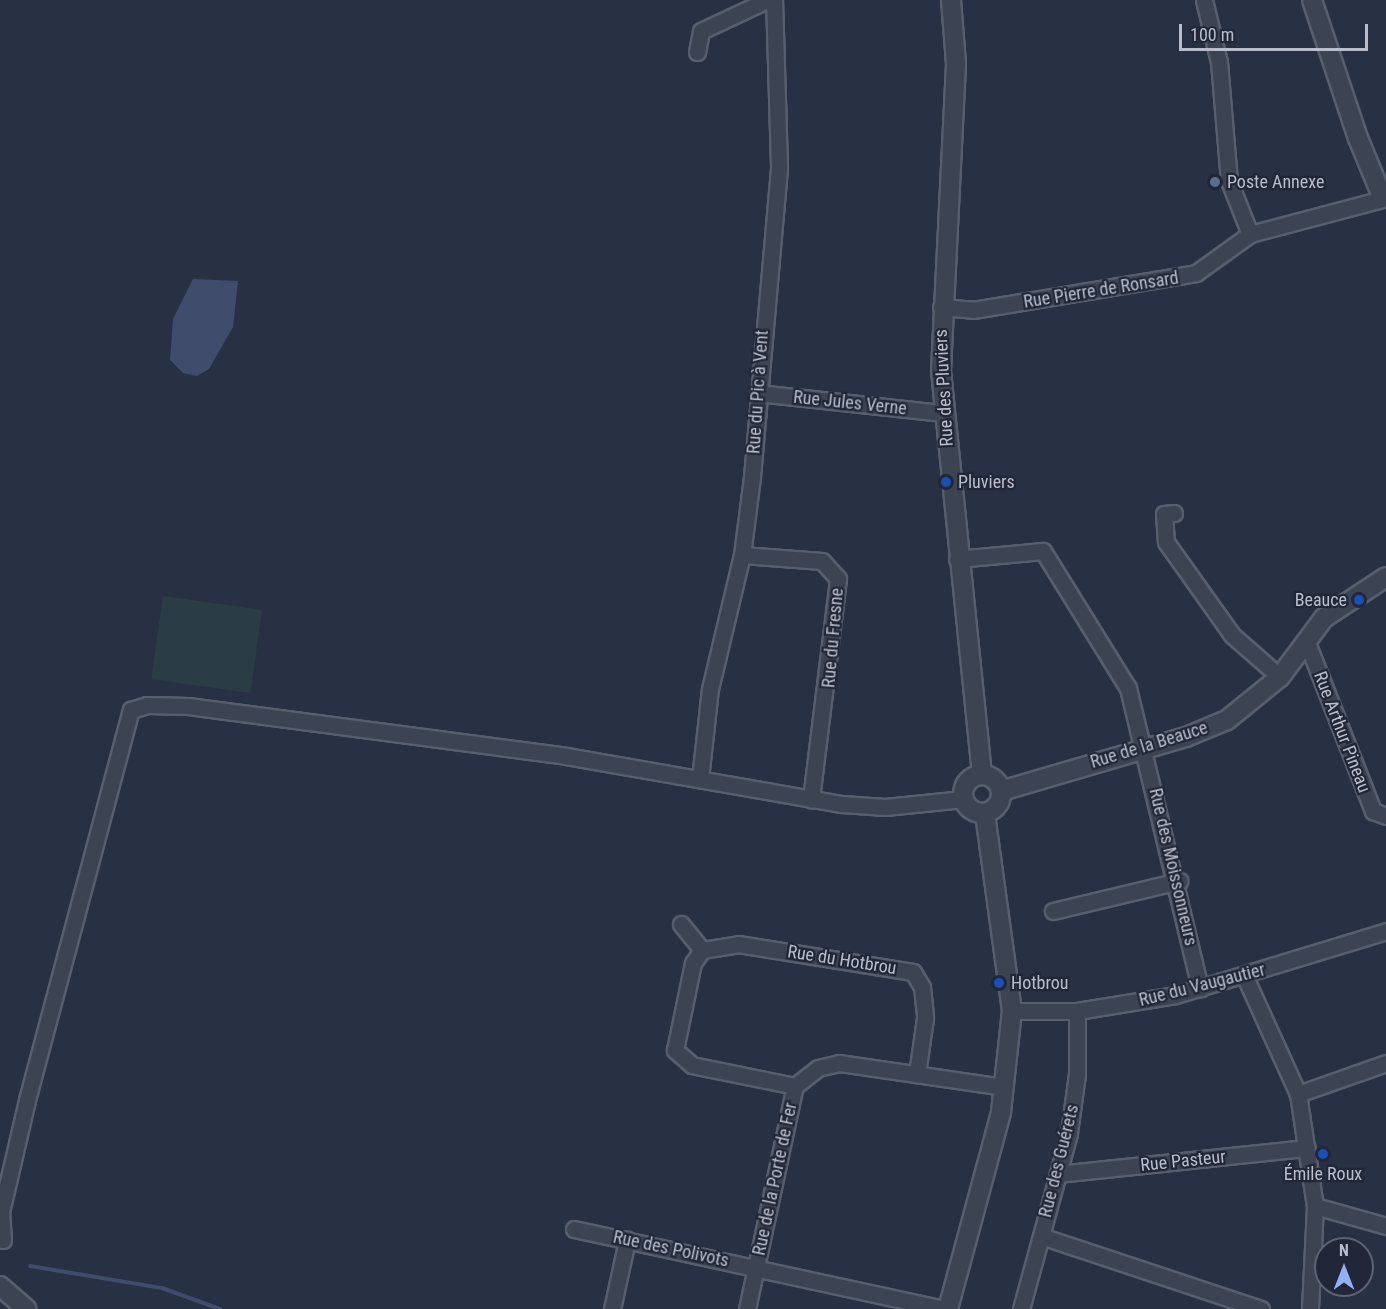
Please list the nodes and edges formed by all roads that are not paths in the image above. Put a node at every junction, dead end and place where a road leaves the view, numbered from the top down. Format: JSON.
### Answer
{"nodes":[{"id":1,"x":767,"y":0,"type":"edge"},
{"id":2,"x":774,"y":0,"type":"edge"},
{"id":3,"x":951,"y":0,"type":"edge"},
{"id":4,"x":1204,"y":0,"type":"edge"},
{"id":5,"x":1312,"y":0,"type":"edge"},
{"id":6,"x":697,"y":52,"type":"dead end"},
{"id":7,"x":1386,"y":192,"type":"edge"},
{"id":8,"x":1386,"y":198,"type":"edge"},
{"id":9,"x":1250,"y":234,"type":"junction"},
{"id":10,"x":941,"y":307,"type":"junction"},
{"id":11,"x":758,"y":393,"type":"junction"},
{"id":12,"x":942,"y":413,"type":"junction"},
{"id":13,"x":1174,"y":513,"type":"dead end"},
{"id":14,"x":742,"y":555,"type":"junction"},
{"id":15,"x":957,"y":559,"type":"junction"},
{"id":16,"x":1386,"y":578,"type":"edge"},
{"id":17,"x":1306,"y":640,"type":"junction"},
{"id":18,"x":1280,"y":677,"type":"junction"},
{"id":19,"x":1144,"y":747,"type":"junction"},
{"id":20,"x":982,"y":775,"type":"junction"},
{"id":21,"x":700,"y":779,"type":"junction"},
{"id":22,"x":1001,"y":790,"type":"junction"},
{"id":23,"x":811,"y":799,"type":"junction"},
{"id":24,"x":964,"y":799,"type":"junction"},
{"id":25,"x":985,"y":813,"type":"junction"},
{"id":26,"x":1386,"y":816,"type":"edge"},
{"id":27,"x":1179,"y":881,"type":"junction"},
{"id":28,"x":1053,"y":911,"type":"dead end"},
{"id":29,"x":681,"y":924,"type":"dead end"},
{"id":30,"x":1386,"y":931,"type":"edge"},
{"id":31,"x":702,"y":950,"type":"junction"},
{"id":32,"x":1245,"y":977,"type":"junction"},
{"id":33,"x":1200,"y":989,"type":"junction"},
{"id":34,"x":1012,"y":1011,"type":"junction"},
{"id":35,"x":1077,"y":1011,"type":"junction"},
{"id":36,"x":1386,"y":1064,"type":"edge"},
{"id":37,"x":917,"y":1074,"type":"junction"},
{"id":38,"x":795,"y":1086,"type":"junction"},
{"id":39,"x":1004,"y":1087,"type":"junction"},
{"id":40,"x":1298,"y":1094,"type":"junction"},
{"id":41,"x":1307,"y":1148,"type":"junction"},
{"id":42,"x":1058,"y":1174,"type":"junction"},
{"id":43,"x":1315,"y":1206,"type":"junction"},
{"id":44,"x":1386,"y":1226,"type":"edge"},
{"id":45,"x":574,"y":1229,"type":"dead end"},
{"id":46,"x":1041,"y":1236,"type":"junction"},
{"id":47,"x":3,"y":1240,"type":"dead end"},
{"id":48,"x":627,"y":1240,"type":"junction"},
{"id":49,"x":755,"y":1267,"type":"junction"},
{"id":50,"x":0,"y":1286,"type":"edge"},
{"id":51,"x":1214,"y":1294,"type":"junction"},
{"id":52,"x":26,"y":1309,"type":"edge"},
{"id":53,"x":612,"y":1309,"type":"edge"},
{"id":54,"x":747,"y":1309,"type":"edge"},
{"id":55,"x":944,"y":1309,"type":"edge"},
{"id":56,"x":948,"y":1309,"type":"edge"},
{"id":57,"x":1021,"y":1309,"type":"edge"},
{"id":58,"x":1209,"y":1309,"type":"edge"},
{"id":59,"x":1261,"y":1309,"type":"edge"},
{"id":60,"x":1310,"y":1309,"type":"edge"}],
"edges":[{"from":1,"to":6,"type":"street"},
{"from":2,"to":11,"type":"street","name":"Rue du Pic à Vent"},
{"from":3,"to":10,"type":"street","name":"Rue des Pluviers"},
{"from":4,"to":9,"type":"street"},
{"from":5,"to":7,"type":"street"},
{"from":8,"to":9,"type":"street","name":"Rue Pierre de Ronsard"},
{"from":9,"to":10,"type":"street","name":"Rue Pierre de Ronsard"},
{"from":10,"to":12,"type":"street","name":"Rue des Pluviers"},
{"from":11,"to":12,"type":"street","name":"Rue Jules Verne"},
{"from":11,"to":14,"type":"street","name":"Rue du Pic à Vent"},
{"from":12,"to":15,"type":"street","name":"Rue des Pluviers"},
{"from":13,"to":18,"type":"street"},
{"from":14,"to":21,"type":"street","name":"Rue du Pic à Vent"},
{"from":14,"to":23,"type":"street","name":"Rue du Fresne"},
{"from":15,"to":19,"type":"street","name":"Rue des Moissonneurs"},
{"from":15,"to":20,"type":"street","name":"Rue des Pluviers"},
{"from":16,"to":17,"type":"street","name":"Rue de la Beauce"},
{"from":17,"to":18,"type":"street","name":"Rue de la Beauce"},
{"from":17,"to":26,"type":"street","name":"Rue Arthur Pineau"},
{"from":18,"to":19,"type":"street","name":"Rue de la Beauce"},
{"from":19,"to":22,"type":"street","name":"Rue de la Beauce"},
{"from":19,"to":27,"type":"street","name":"Rue des Moissonneurs"},
{"from":20,"to":22,"type":"street"},
{"from":20,"to":24,"type":"street"},
{"from":21,"to":23,"type":"street"},
{"from":21,"to":47,"type":"street"},
{"from":22,"to":25,"type":"street"},
{"from":23,"to":24,"type":"street"},
{"from":24,"to":25,"type":"street"},
{"from":25,"to":34,"type":"street"},
{"from":27,"to":28,"type":"street"},
{"from":27,"to":33,"type":"street","name":"Rue des Moissonneurs"},
{"from":29,"to":31,"type":"street"},
{"from":30,"to":32,"type":"street","name":"Rue du Vaugautier"},
{"from":31,"to":37,"type":"street","name":"Rue du Hotbrou"},
{"from":31,"to":38,"type":"street"},
{"from":32,"to":33,"type":"street","name":"Rue du Vaugautier"},
{"from":32,"to":40,"type":"street"},
{"from":33,"to":35,"type":"street","name":"Rue du Vaugautier"},
{"from":34,"to":35,"type":"street","name":"Rue du Vaugautier"},
{"from":34,"to":39,"type":"street"},
{"from":35,"to":42,"type":"street","name":"Rue des Guérets"},
{"from":36,"to":40,"type":"street"},
{"from":37,"to":38,"type":"street","name":"Rue de la Porte de Fer"},
{"from":37,"to":39,"type":"street","name":"Rue de la Porte de Fer"},
{"from":38,"to":49,"type":"street","name":"Rue de la Porte de Fer"},
{"from":39,"to":56,"type":"street"},
{"from":40,"to":41,"type":"street"},
{"from":41,"to":42,"type":"street","name":"Rue Pasteur"},
{"from":41,"to":43,"type":"street"},
{"from":42,"to":46,"type":"street","name":"Rue des Guérets"},
{"from":43,"to":44,"type":"street"},
{"from":43,"to":60,"type":"street"},
{"from":45,"to":48,"type":"street","name":"Rue des Polivots"},
{"from":46,"to":51,"type":"street"},
{"from":46,"to":57,"type":"street","name":"Rue des Guérets"},
{"from":48,"to":49,"type":"street","name":"Rue des Polivots"},
{"from":48,"to":53,"type":"street"},
{"from":49,"to":54,"type":"street","name":"Rue de la Porte de Fer"},
{"from":49,"to":55,"type":"street","name":"Rue des Polivots"},
{"from":50,"to":52,"type":"street"},
{"from":51,"to":58,"type":"street"},
{"from":51,"to":59,"type":"street"}]}
